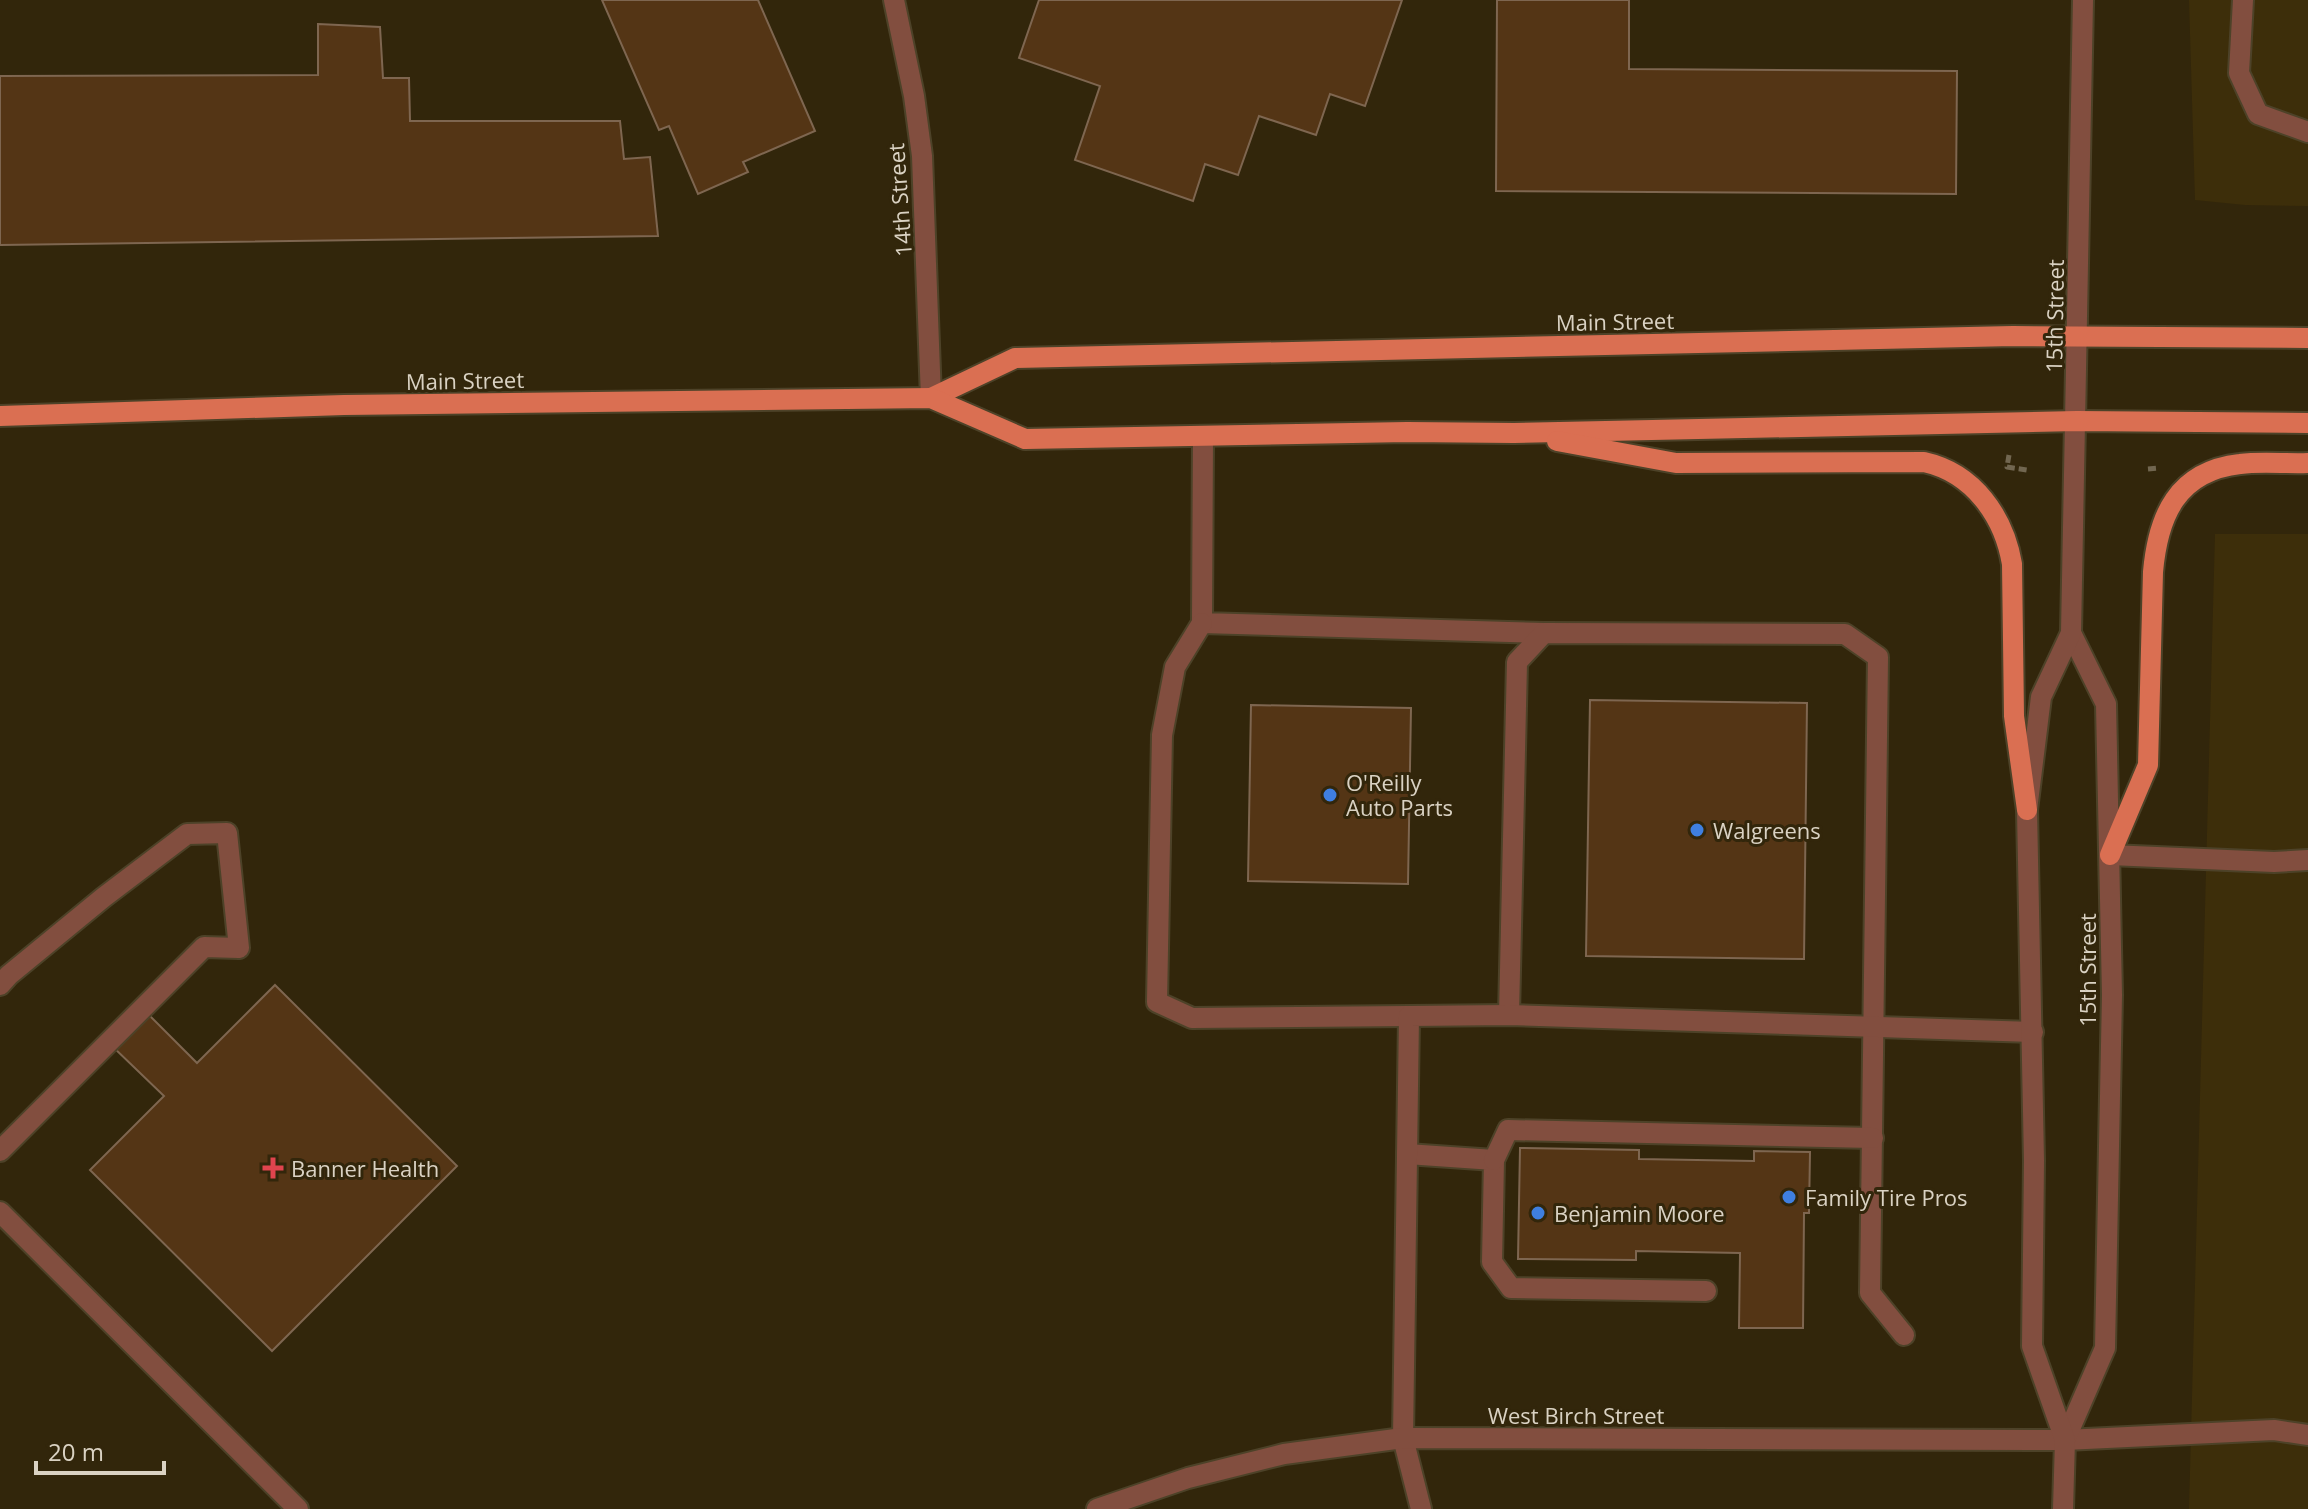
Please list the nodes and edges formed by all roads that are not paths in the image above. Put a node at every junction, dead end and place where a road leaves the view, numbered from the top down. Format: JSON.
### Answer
{"nodes":[{"id":1,"x":894,"y":0,"type":"edge"},
{"id":2,"x":2083,"y":0,"type":"edge"},
{"id":3,"x":2243,"y":0,"type":"edge"},
{"id":4,"x":2308,"y":132,"type":"edge"},
{"id":5,"x":2077,"y":337,"type":"junction"},
{"id":6,"x":2308,"y":338,"type":"edge"},
{"id":7,"x":931,"y":398,"type":"junction"},
{"id":8,"x":0,"y":416,"type":"edge"},
{"id":9,"x":2077,"y":421,"type":"junction"},
{"id":10,"x":2308,"y":423,"type":"edge"},
{"id":11,"x":1514,"y":433,"type":"junction"},
{"id":12,"x":1203,"y":436,"type":"junction"},
{"id":13,"x":2308,"y":463,"type":"edge"},
{"id":14,"x":1202,"y":623,"type":"junction"},
{"id":15,"x":1544,"y":633,"type":"junction"},
{"id":16,"x":2071,"y":633,"type":"junction"},
{"id":17,"x":2027,"y":810,"type":"junction"},
{"id":18,"x":2110,"y":855,"type":"junction"},
{"id":19,"x":2308,"y":860,"type":"edge"},
{"id":20,"x":0,"y":985,"type":"edge"},
{"id":21,"x":1509,"y":1015,"type":"junction"},
{"id":22,"x":1409,"y":1016,"type":"junction"},
{"id":23,"x":1875,"y":1027,"type":"junction"},
{"id":24,"x":2033,"y":1032,"type":"junction"},
{"id":25,"x":1873,"y":1138,"type":"junction"},
{"id":26,"x":0,"y":1151,"type":"edge"},
{"id":27,"x":1407,"y":1154,"type":"junction"},
{"id":28,"x":1494,"y":1160,"type":"junction"},
{"id":29,"x":0,"y":1212,"type":"edge"},
{"id":30,"x":1706,"y":1291,"type":"dead end"},
{"id":31,"x":1904,"y":1335,"type":"dead end"},
{"id":32,"x":2308,"y":1435,"type":"edge"},
{"id":33,"x":1403,"y":1438,"type":"junction"},
{"id":34,"x":2065,"y":1440,"type":"junction"},
{"id":35,"x":298,"y":1509,"type":"edge"},
{"id":36,"x":1097,"y":1509,"type":"edge"},
{"id":37,"x":1421,"y":1509,"type":"edge"},
{"id":38,"x":2063,"y":1509,"type":"edge"}],
"edges":[{"from":1,"to":7,"type":"street","name":"14th Street"},
{"from":2,"to":5,"type":"street","name":"15th Street"},
{"from":3,"to":4,"type":"street"},
{"from":5,"to":6,"type":"main road","name":"Main Street"},
{"from":5,"to":7,"type":"main road","name":"Main Street"},
{"from":5,"to":9,"type":"street","name":"15th Street"},
{"from":7,"to":8,"type":"main road","name":"Main Street"},
{"from":7,"to":12,"type":"main road","name":"Main Street"},
{"from":9,"to":10,"type":"main road","name":"Main Street"},
{"from":9,"to":11,"type":"main road","name":"Main Street"},
{"from":9,"to":16,"type":"street","name":"15th Street"},
{"from":11,"to":12,"type":"main road","name":"Main Street"},
{"from":11,"to":17,"type":"main road"},
{"from":12,"to":14,"type":"street"},
{"from":13,"to":18,"type":"main road"},
{"from":14,"to":15,"type":"street"},
{"from":14,"to":22,"type":"street"},
{"from":15,"to":21,"type":"street"},
{"from":15,"to":23,"type":"street"},
{"from":16,"to":17,"type":"street","name":"15th Street"},
{"from":16,"to":18,"type":"street","name":"15th Street"},
{"from":17,"to":24,"type":"street","name":"15th Street"},
{"from":18,"to":19,"type":"street"},
{"from":18,"to":34,"type":"street","name":"15th Street"},
{"from":20,"to":26,"type":"street"},
{"from":21,"to":22,"type":"street"},
{"from":21,"to":23,"type":"street"},
{"from":22,"to":27,"type":"street"},
{"from":23,"to":24,"type":"street"},
{"from":23,"to":25,"type":"street"},
{"from":24,"to":34,"type":"street","name":"15th Street"},
{"from":25,"to":28,"type":"street"},
{"from":25,"to":31,"type":"street"},
{"from":27,"to":28,"type":"street"},
{"from":27,"to":33,"type":"street"},
{"from":28,"to":30,"type":"street"},
{"from":29,"to":35,"type":"street"},
{"from":32,"to":34,"type":"street","name":"West Birch Street"},
{"from":33,"to":34,"type":"street","name":"West Birch Street"},
{"from":33,"to":36,"type":"street","name":"West Birch Street"},
{"from":33,"to":37,"type":"street"},
{"from":34,"to":38,"type":"street"}]}
